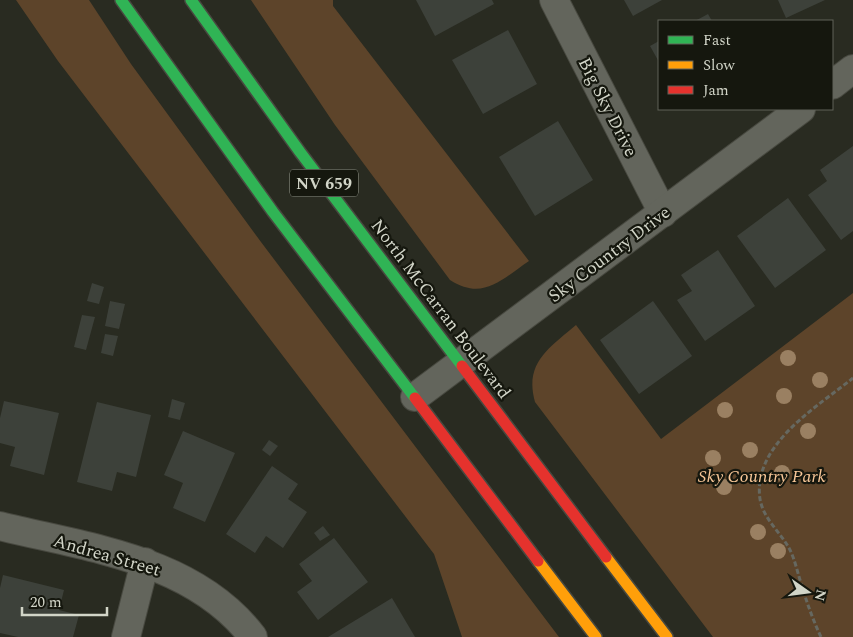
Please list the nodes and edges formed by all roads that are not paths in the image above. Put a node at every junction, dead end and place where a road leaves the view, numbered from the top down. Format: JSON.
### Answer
{"nodes":[{"id":1,"x":121,"y":0,"type":"edge"},
{"id":2,"x":190,"y":0,"type":"edge"},
{"id":3,"x":554,"y":0,"type":"edge"},
{"id":4,"x":853,"y":69,"type":"edge"},
{"id":5,"x":833,"y":85,"type":"edge"},
{"id":6,"x":800,"y":110,"type":"edge"},
{"id":7,"x":663,"y":213,"type":"junction"},
{"id":8,"x":461,"y":364,"type":"junction"},
{"id":9,"x":415,"y":397,"type":"junction"},
{"id":10,"x":0,"y":526,"type":"edge"},
{"id":11,"x":145,"y":562,"type":"junction"},
{"id":12,"x":126,"y":637,"type":"edge"},
{"id":13,"x":253,"y":637,"type":"edge"},
{"id":14,"x":596,"y":637,"type":"edge"},
{"id":15,"x":667,"y":637,"type":"edge"}],
"edges":[{"from":1,"to":9,"type":"main road","number":"NV 659"},
{"from":2,"to":8,"type":"main road","name":"North McCarran Boulevard","number":"NV 659"},
{"from":3,"to":7,"type":"street","name":"Big Sky Drive"},
{"from":4,"to":5,"type":"street"},
{"from":6,"to":7,"type":"street","name":"Sky Country Drive"},
{"from":7,"to":8,"type":"street","name":"Sky Country Drive"},
{"from":8,"to":9,"type":"street","name":"Sky Country Drive"},
{"from":8,"to":15,"type":"main road","name":"North McCarran Boulevard","number":"NV 659"},
{"from":9,"to":14,"type":"main road","number":"NV 659"},
{"from":10,"to":11,"type":"street","name":"Andrea Street"},
{"from":11,"to":12,"type":"street"},
{"from":11,"to":13,"type":"street","name":"Andrea Street"}]}
